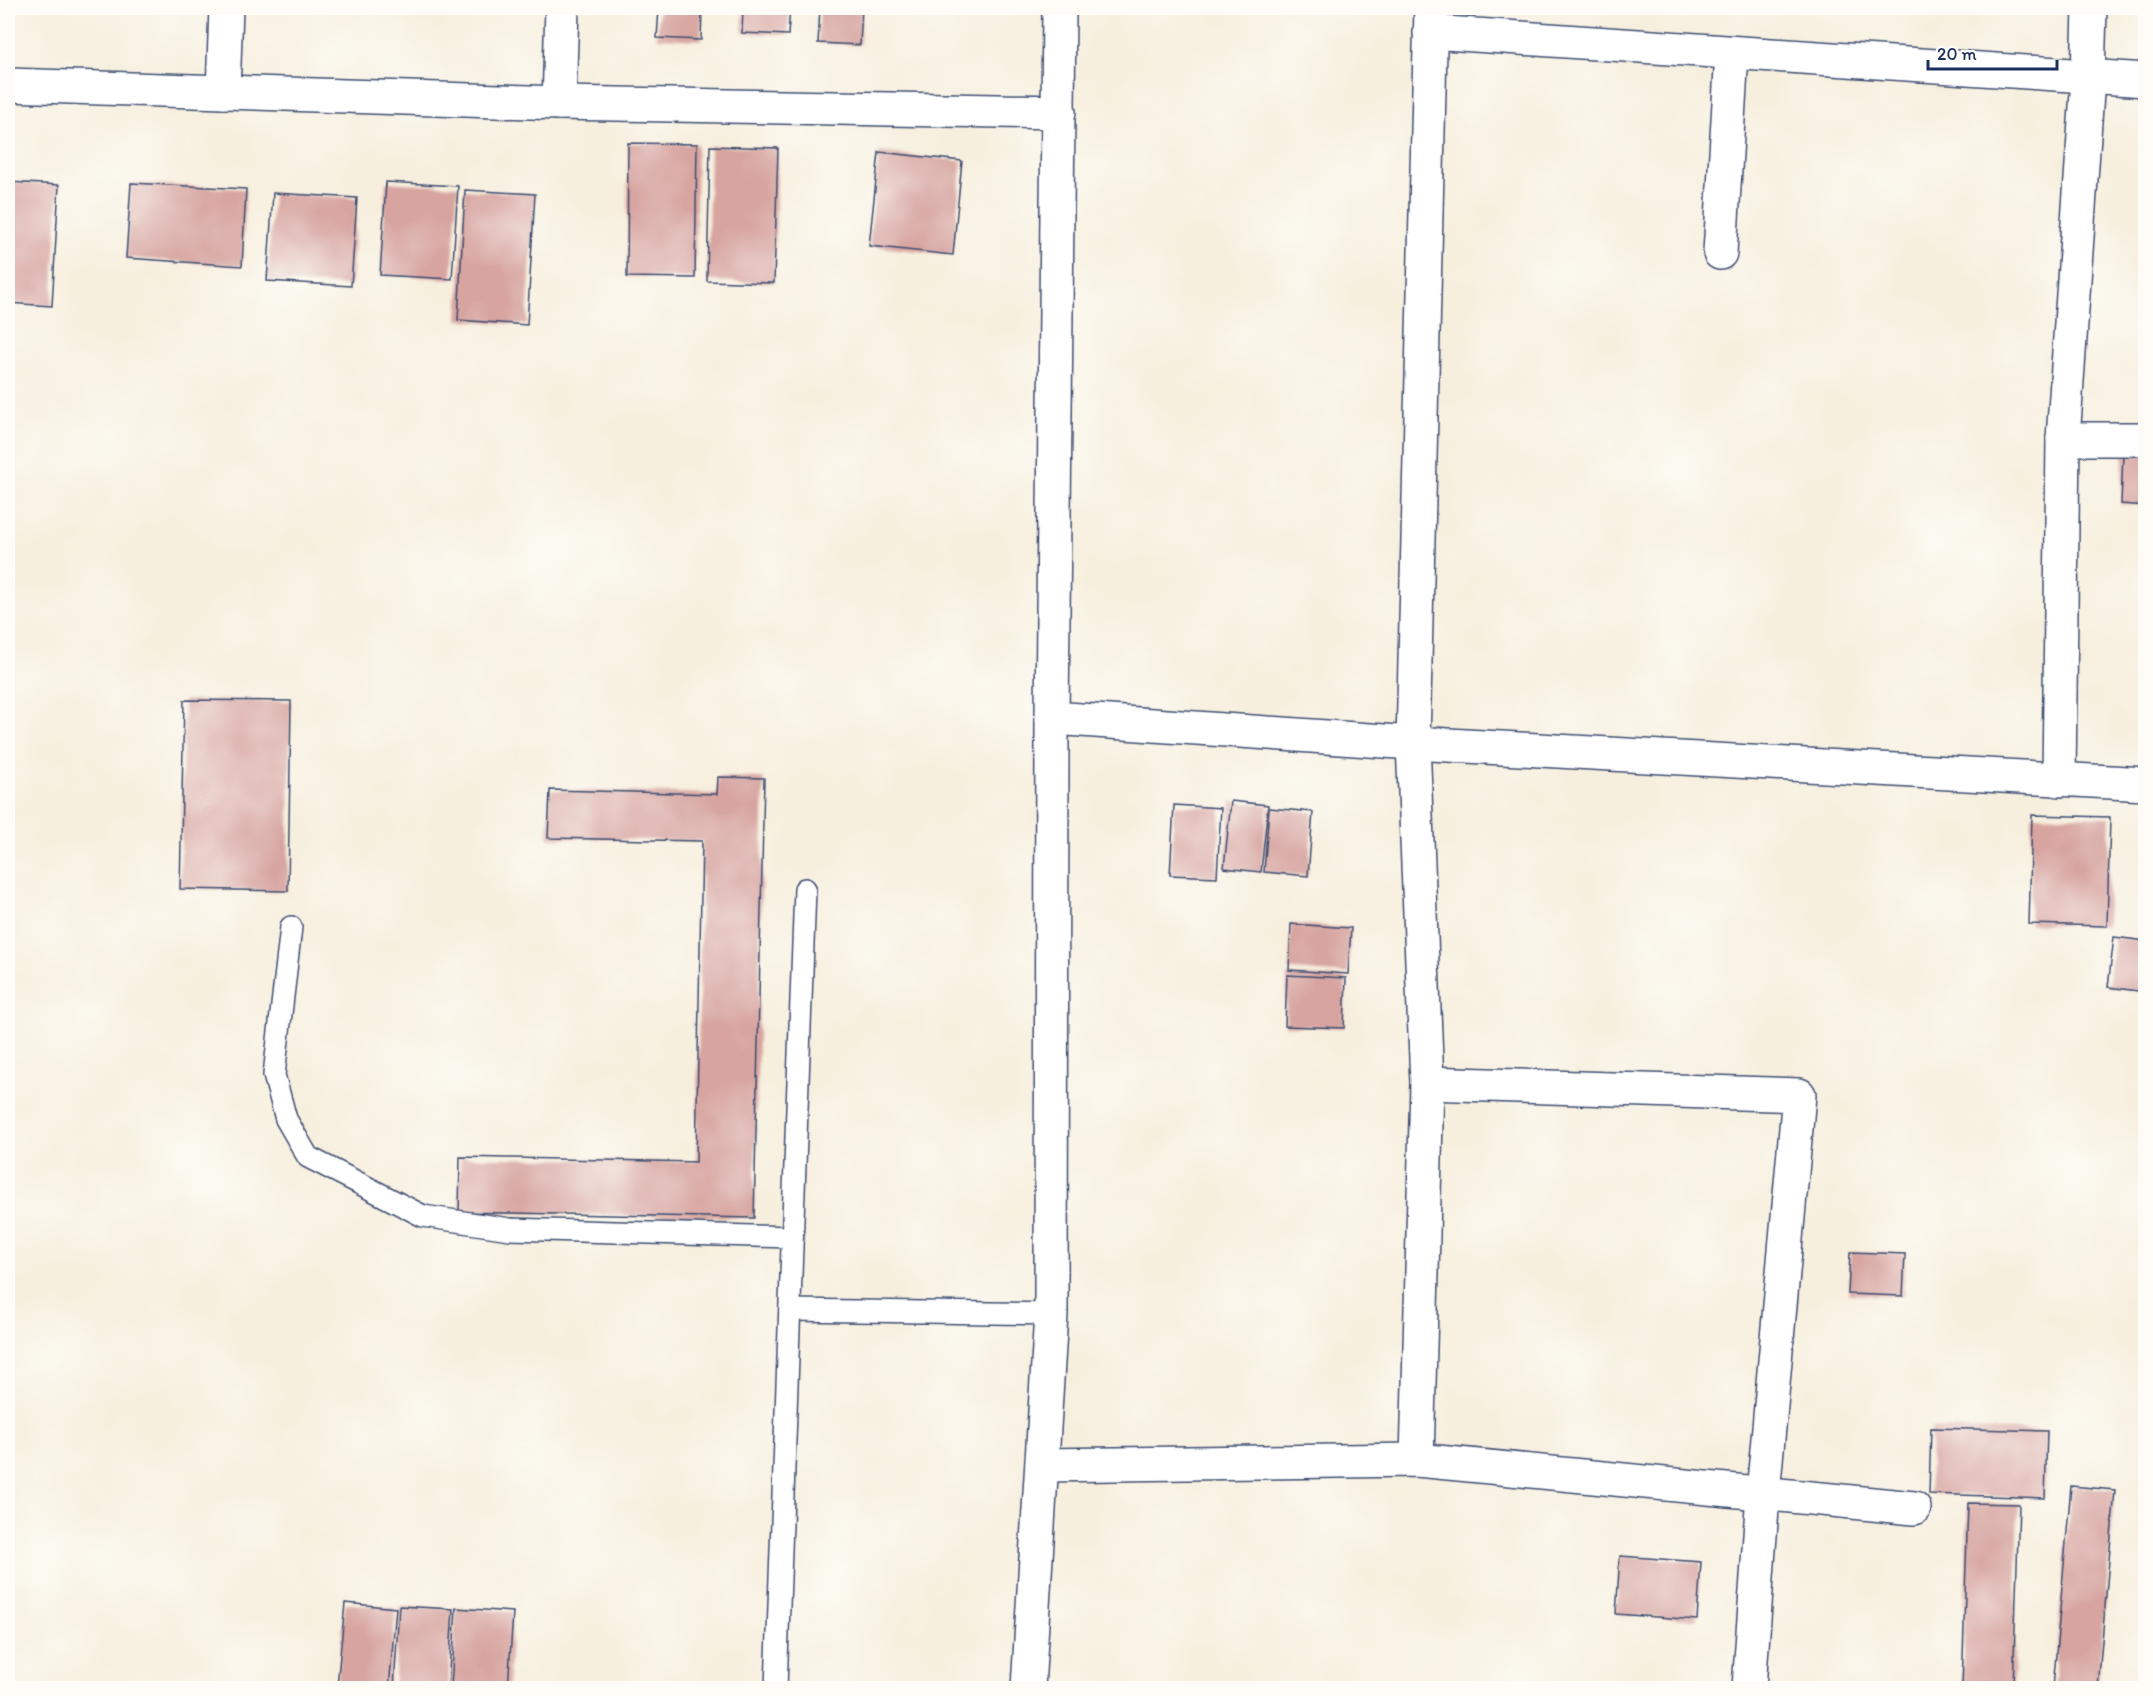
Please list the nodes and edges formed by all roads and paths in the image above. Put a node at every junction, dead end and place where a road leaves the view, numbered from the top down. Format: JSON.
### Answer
{"nodes":[{"id":1,"x":226,"y":8,"type":"edge"},
{"id":2,"x":562,"y":8,"type":"edge"},
{"id":3,"x":1059,"y":8,"type":"edge"},
{"id":4,"x":2090,"y":8,"type":"edge"},
{"id":5,"x":1431,"y":20,"type":"edge"},
{"id":6,"x":1732,"y":53,"type":"junction"},
{"id":7,"x":2088,"y":78,"type":"junction"},
{"id":8,"x":2145,"y":80,"type":"edge"},
{"id":9,"x":8,"y":85,"type":"edge"},
{"id":10,"x":223,"y":92,"type":"junction"},
{"id":11,"x":559,"y":103,"type":"junction"},
{"id":12,"x":1059,"y":112,"type":"junction"},
{"id":13,"x":1720,"y":253,"type":"dead end"},
{"id":14,"x":2063,"y":439,"type":"junction"},
{"id":15,"x":2145,"y":439,"type":"edge"},
{"id":16,"x":1052,"y":718,"type":"junction"},
{"id":17,"x":1413,"y":743,"type":"junction"},
{"id":18,"x":2059,"y":780,"type":"junction"},
{"id":19,"x":2145,"y":784,"type":"edge"},
{"id":20,"x":805,"y":889,"type":"dead end"},
{"id":21,"x":291,"y":927,"type":"dead end"},
{"id":22,"x":1427,"y":1083,"type":"junction"},
{"id":23,"x":792,"y":1237,"type":"junction"},
{"id":24,"x":790,"y":1310,"type":"junction"},
{"id":25,"x":1051,"y":1314,"type":"junction"},
{"id":26,"x":1417,"y":1460,"type":"junction"},
{"id":27,"x":1042,"y":1465,"type":"junction"},
{"id":28,"x":1763,"y":1494,"type":"junction"},
{"id":29,"x":1914,"y":1508,"type":"dead end"},
{"id":30,"x":776,"y":1689,"type":"edge"},
{"id":31,"x":1028,"y":1689,"type":"edge"},
{"id":32,"x":1749,"y":1689,"type":"edge"}],
"edges":[{"from":1,"to":10,"type":"street"},
{"from":2,"to":11,"type":"street"},
{"from":3,"to":12,"type":"street"},
{"from":4,"to":7,"type":"street"},
{"from":5,"to":6,"type":"street"},
{"from":5,"to":17,"type":"street"},
{"from":6,"to":7,"type":"street"},
{"from":6,"to":13,"type":"street"},
{"from":7,"to":8,"type":"street"},
{"from":7,"to":14,"type":"street"},
{"from":9,"to":10,"type":"street"},
{"from":10,"to":11,"type":"street"},
{"from":11,"to":12,"type":"street"},
{"from":12,"to":16,"type":"street"},
{"from":14,"to":15,"type":"street"},
{"from":14,"to":18,"type":"street"},
{"from":16,"to":17,"type":"street"},
{"from":16,"to":25,"type":"street"},
{"from":17,"to":18,"type":"street"},
{"from":17,"to":22,"type":"street"},
{"from":18,"to":19,"type":"street"},
{"from":20,"to":23,"type":"lane"},
{"from":21,"to":23,"type":"lane"},
{"from":22,"to":26,"type":"street"},
{"from":22,"to":28,"type":"street"},
{"from":23,"to":24,"type":"lane"},
{"from":24,"to":25,"type":"lane"},
{"from":24,"to":30,"type":"lane"},
{"from":25,"to":27,"type":"street"},
{"from":26,"to":27,"type":"street"},
{"from":26,"to":28,"type":"street"},
{"from":27,"to":31,"type":"street"},
{"from":28,"to":29,"type":"street"},
{"from":28,"to":32,"type":"street"}]}
